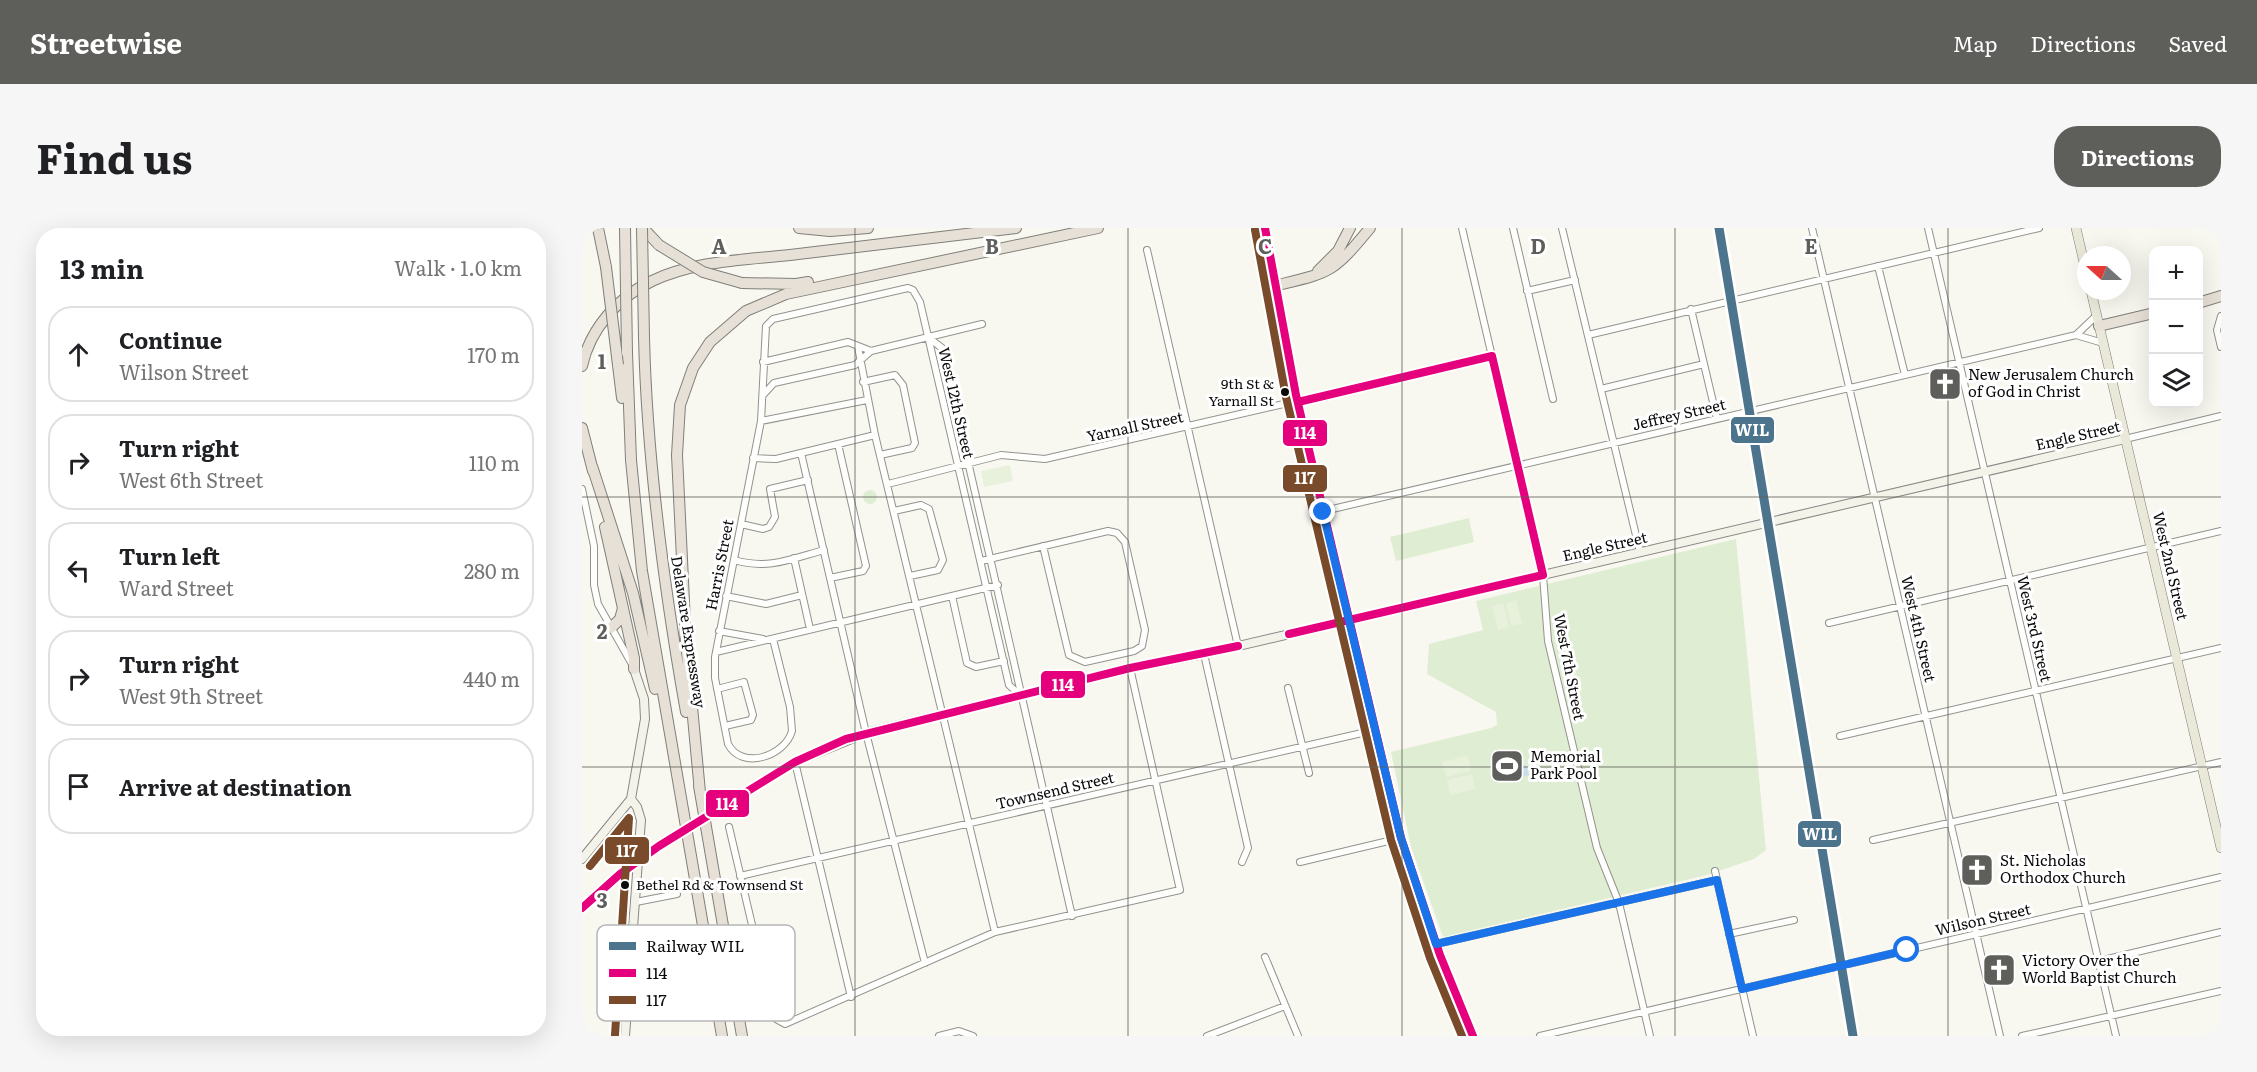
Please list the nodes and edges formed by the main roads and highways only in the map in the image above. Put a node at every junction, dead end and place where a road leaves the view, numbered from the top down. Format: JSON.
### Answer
{"nodes":[{"id":1,"x":598,"y":228,"type":"edge"},
{"id":2,"x":625,"y":228,"type":"edge"},
{"id":3,"x":642,"y":228,"type":"edge"},
{"id":4,"x":799,"y":228,"type":"edge"},
{"id":5,"x":868,"y":228,"type":"edge"},
{"id":6,"x":1016,"y":228,"type":"edge"},
{"id":7,"x":1098,"y":228,"type":"edge"},
{"id":8,"x":1256,"y":228,"type":"edge"},
{"id":9,"x":1265,"y":228,"type":"edge"},
{"id":10,"x":1350,"y":228,"type":"edge"},
{"id":11,"x":1370,"y":228,"type":"edge"},
{"id":12,"x":2076,"y":228,"type":"edge"},
{"id":13,"x":1015,"y":245,"type":"junction"},
{"id":14,"x":2080,"y":246,"type":"edge"},
{"id":15,"x":1298,"y":280,"type":"junction"},
{"id":16,"x":1274,"y":286,"type":"junction"},
{"id":17,"x":2221,"y":296,"type":"edge"},
{"id":18,"x":2093,"y":300,"type":"edge"},
{"id":19,"x":2203,"y":302,"type":"edge"},
{"id":20,"x":2149,"y":314,"type":"edge"},
{"id":21,"x":2098,"y":321,"type":"junction"},
{"id":22,"x":582,"y":366,"type":"edge"},
{"id":23,"x":582,"y":428,"type":"edge"},
{"id":24,"x":631,"y":460,"type":"junction"},
{"id":25,"x":591,"y":466,"type":"junction"},
{"id":26,"x":623,"y":607,"type":"junction"},
{"id":27,"x":611,"y":628,"type":"road end"},
{"id":28,"x":634,"y":669,"type":"road end"},
{"id":29,"x":700,"y":792,"type":"junction"},
{"id":30,"x":2221,"y":848,"type":"edge"},
{"id":31,"x":691,"y":850,"type":"junction"},
{"id":32,"x":704,"y":925,"type":"edge"},
{"id":33,"x":723,"y":925,"type":"edge"},
{"id":34,"x":720,"y":1021,"type":"edge"},
{"id":35,"x":739,"y":1021,"type":"edge"},
{"id":36,"x":722,"y":1036,"type":"edge"},
{"id":37,"x":742,"y":1036,"type":"edge"},
{"id":38,"x":1473,"y":1036,"type":"edge"}],
"edges":[{"from":1,"to":24,"type":"highway","bridge":true},
{"from":2,"to":24,"type":"highway","bridge":true},
{"from":3,"to":13,"type":"highway","bridge":true},
{"from":3,"to":29,"type":"highway","name":"Delaware Expressway","bridge":true},
{"from":4,"to":5,"type":"highway"},
{"from":6,"to":22,"type":"highway"},
{"from":7,"to":13,"type":"highway"},
{"from":8,"to":16,"type":"main road"},
{"from":9,"to":16,"type":"main road"},
{"from":10,"to":15,"type":"highway"},
{"from":11,"to":15,"type":"highway"},
{"from":12,"to":14,"type":"main road"},
{"from":13,"to":29,"type":"highway"},
{"from":15,"to":16,"type":"highway"},
{"from":16,"to":38,"type":"main road"},
{"from":17,"to":19,"type":"highway"},
{"from":18,"to":21,"type":"main road","name":"West 2nd Street"},
{"from":20,"to":21,"type":"highway"},
{"from":21,"to":30,"type":"main road","name":"West 2nd Street"},
{"from":23,"to":25,"type":"highway"},
{"from":24,"to":31,"type":"highway"},
{"from":25,"to":26,"type":"highway"},
{"from":25,"to":31,"type":"highway"},
{"from":26,"to":27,"type":"highway"},
{"from":26,"to":28,"type":"highway"},
{"from":29,"to":33,"type":"highway","name":"Delaware Expressway"},
{"from":31,"to":32,"type":"highway"},
{"from":34,"to":36,"type":"highway"},
{"from":35,"to":37,"type":"highway","name":"Delaware Expressway"}]}
